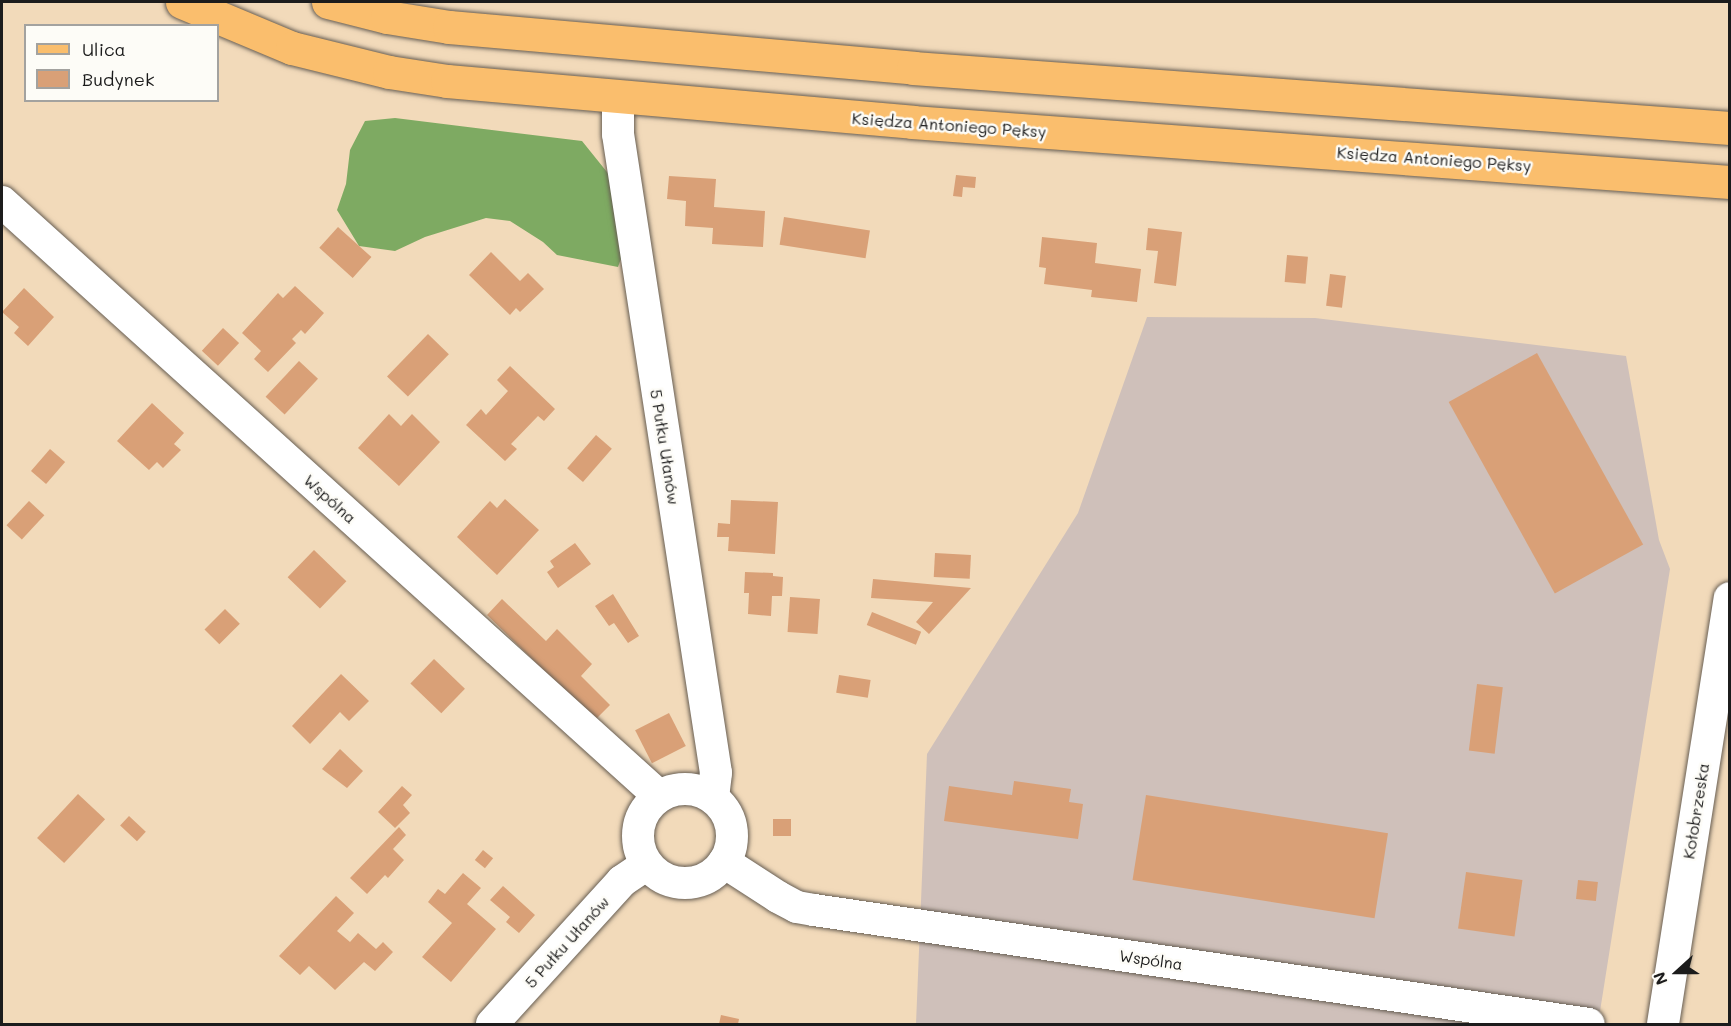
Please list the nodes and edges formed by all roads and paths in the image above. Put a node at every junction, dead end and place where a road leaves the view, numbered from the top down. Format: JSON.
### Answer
{"nodes":[{"id":1,"x":182,"y":2,"type":"edge"},
{"id":2,"x":328,"y":2,"type":"edge"},
{"id":3,"x":618,"y":97,"type":"junction"},
{"id":4,"x":1730,"y":128,"type":"edge"},
{"id":5,"x":1730,"y":182,"type":"edge"},
{"id":6,"x":2,"y":202,"type":"edge"},
{"id":7,"x":1730,"y":598,"type":"edge"},
{"id":8,"x":659,"y":796,"type":"junction"},
{"id":9,"x":713,"y":798,"type":"junction"},
{"id":10,"x":724,"y":862,"type":"junction"},
{"id":11,"x":647,"y":864,"type":"junction"},
{"id":12,"x":492,"y":1024,"type":"edge"},
{"id":13,"x":1590,"y":1024,"type":"edge"},
{"id":14,"x":1663,"y":1024,"type":"edge"}],
"edges":[{"from":1,"to":3,"type":"main road","name":"Księdza Antoniego Pęksy"},
{"from":2,"to":4,"type":"main road"},
{"from":3,"to":5,"type":"main road","name":"Księdza Antoniego Pęksy"},
{"from":3,"to":9,"type":"street","name":"5 Pułku Ułanów"},
{"from":6,"to":8,"type":"street","name":"Wspólna"},
{"from":7,"to":14,"type":"street","name":"Kołobrzeska"},
{"from":8,"to":9,"type":"street"},
{"from":8,"to":11,"type":"street"},
{"from":9,"to":10,"type":"street"},
{"from":10,"to":11,"type":"street"},
{"from":10,"to":13,"type":"street","name":"Wspólna"},
{"from":11,"to":12,"type":"street","name":"5 Pułku Ułanów"}]}
